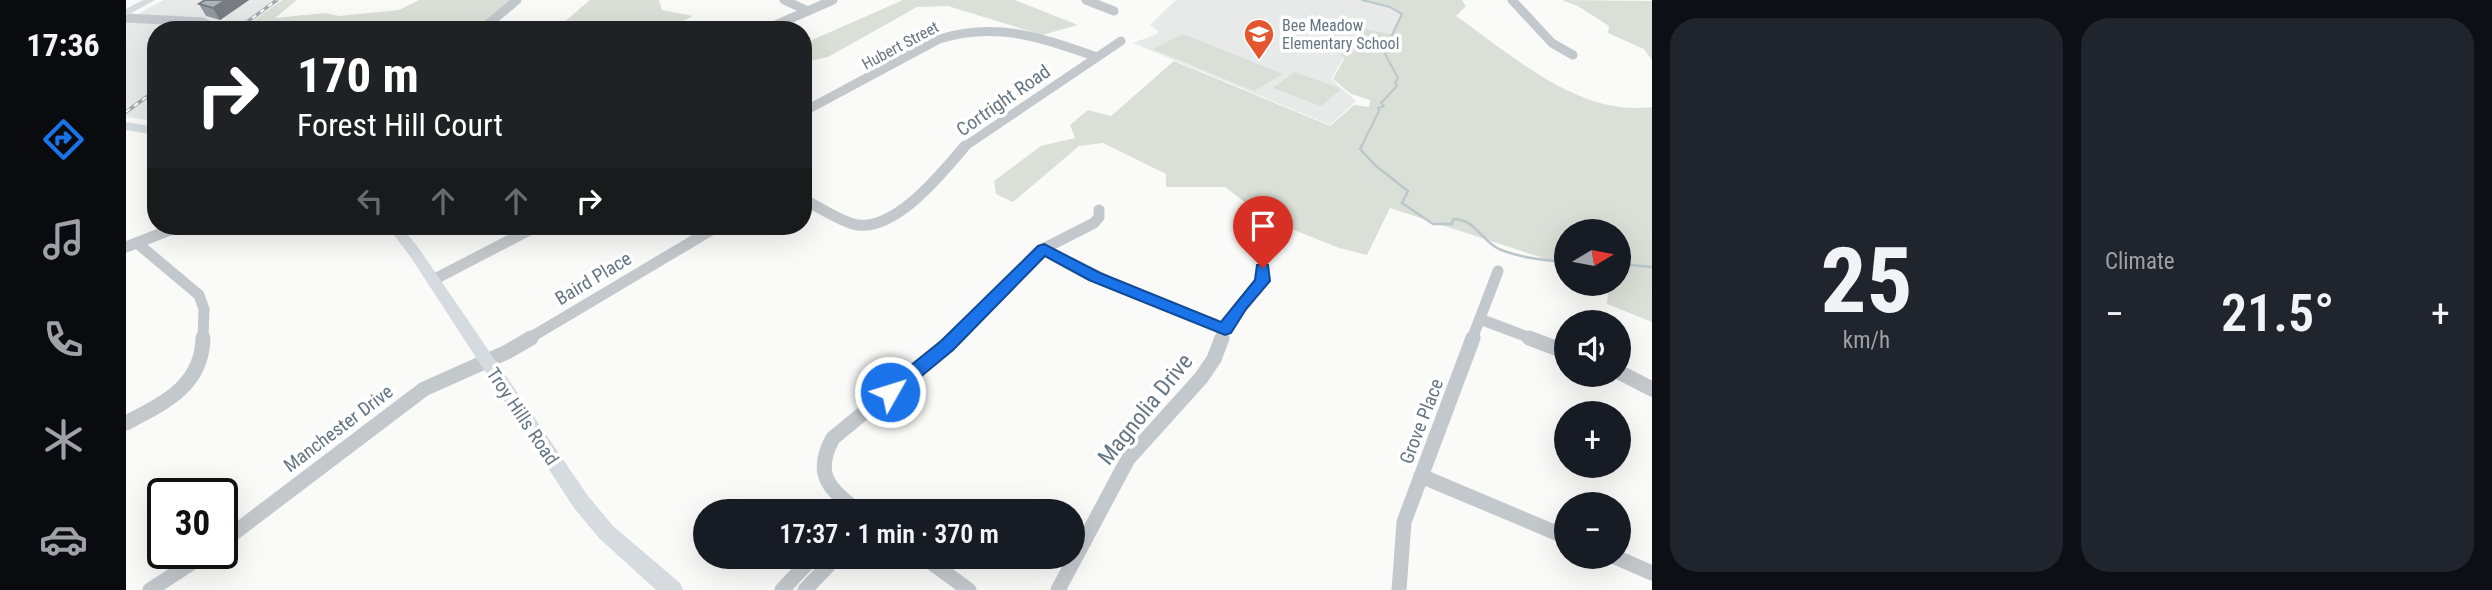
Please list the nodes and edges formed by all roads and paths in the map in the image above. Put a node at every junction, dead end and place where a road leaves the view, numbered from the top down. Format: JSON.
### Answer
{"nodes":[{"id":1,"x":141,"y":0,"type":"edge"},
{"id":2,"x":150,"y":0,"type":"edge"},
{"id":3,"x":517,"y":0,"type":"edge"},
{"id":4,"x":784,"y":0,"type":"edge"},
{"id":5,"x":833,"y":0,"type":"edge"},
{"id":6,"x":1086,"y":0,"type":"edge"},
{"id":7,"x":1512,"y":0,"type":"edge"},
{"id":8,"x":126,"y":10,"type":"edge"},
{"id":9,"x":808,"y":11,"type":"junction"},
{"id":10,"x":1114,"y":11,"type":"dead end"},
{"id":11,"x":126,"y":18,"type":"edge"},
{"id":12,"x":184,"y":21,"type":"edge"},
{"id":13,"x":492,"y":21,"type":"edge"},
{"id":14,"x":785,"y":21,"type":"edge"},
{"id":15,"x":1121,"y":41,"type":"dead end"},
{"id":16,"x":1573,"y":55,"type":"dead end"},
{"id":17,"x":1097,"y":57,"type":"junction"},
{"id":18,"x":812,"y":107,"type":"edge"},
{"id":19,"x":126,"y":126,"type":"edge"},
{"id":20,"x":147,"y":130,"type":"edge"},
{"id":21,"x":812,"y":204,"type":"edge"},
{"id":22,"x":1099,"y":210,"type":"dead end"},
{"id":23,"x":157,"y":235,"type":"edge"},
{"id":24,"x":400,"y":235,"type":"edge"},
{"id":25,"x":520,"y":235,"type":"edge"},
{"id":26,"x":703,"y":235,"type":"edge"},
{"id":27,"x":132,"y":245,"type":"edge"},
{"id":28,"x":1044,"y":249,"type":"junction"},
{"id":29,"x":1263,"y":268,"type":"dead end"},
{"id":30,"x":1498,"y":271,"type":"dead end"},
{"id":31,"x":433,"y":280,"type":"junction"},
{"id":32,"x":1480,"y":319,"type":"junction"},
{"id":33,"x":1225,"y":329,"type":"junction"},
{"id":34,"x":1554,"y":347,"type":"edge"},
{"id":35,"x":486,"y":360,"type":"junction"},
{"id":36,"x":1631,"y":378,"type":"edge"},
{"id":37,"x":1652,"y":388,"type":"edge"},
{"id":38,"x":126,"y":423,"type":"edge"},
{"id":39,"x":1420,"y":476,"type":"junction"},
{"id":40,"x":842,"y":499,"type":"edge"},
{"id":41,"x":238,"y":530,"type":"edge"},
{"id":42,"x":1554,"y":532,"type":"edge"},
{"id":43,"x":1631,"y":564,"type":"edge"},
{"id":44,"x":182,"y":569,"type":"edge"},
{"id":45,"x":802,"y":569,"type":"edge"},
{"id":46,"x":824,"y":569,"type":"edge"},
{"id":47,"x":940,"y":569,"type":"edge"},
{"id":48,"x":1652,"y":573,"type":"edge"},
{"id":49,"x":150,"y":590,"type":"edge"},
{"id":50,"x":671,"y":590,"type":"edge"},
{"id":51,"x":782,"y":590,"type":"edge"},
{"id":52,"x":805,"y":590,"type":"edge"},
{"id":53,"x":969,"y":590,"type":"edge"},
{"id":54,"x":1058,"y":590,"type":"edge"},
{"id":55,"x":1399,"y":590,"type":"edge"}],
"edges":[{"from":1,"to":8,"type":"main road"},
{"from":2,"to":8,"type":"main road"},
{"from":3,"to":13,"type":"street"},
{"from":4,"to":9,"type":"street"},
{"from":5,"to":9,"type":"street"},
{"from":6,"to":10,"type":"street"},
{"from":7,"to":16,"type":"street"},
{"from":9,"to":14,"type":"street"},
{"from":11,"to":12,"type":"street"},
{"from":15,"to":17,"type":"street","name":"Cortright Road"},
{"from":17,"to":18,"type":"street","name":"Hubert Street"},
{"from":17,"to":21,"type":"street","name":"Cortright Road"},
{"from":19,"to":20,"type":"main road"},
{"from":22,"to":28,"type":"street"},
{"from":23,"to":27,"type":"street"},
{"from":24,"to":31,"type":"main road","name":"Troy Hills Road"},
{"from":25,"to":31,"type":"street"},
{"from":26,"to":35,"type":"street","name":"Baird Place"},
{"from":27,"to":38,"type":"street"},
{"from":28,"to":33,"type":"street"},
{"from":28,"to":40,"type":"street"},
{"from":29,"to":33,"type":"street","name":"Magnolia Drive"},
{"from":30,"to":32,"type":"street","name":"Grove Place"},
{"from":31,"to":35,"type":"main road","name":"Troy Hills Road"},
{"from":32,"to":34,"type":"street"},
{"from":32,"to":39,"type":"street","name":"Grove Place"},
{"from":33,"to":54,"type":"street","name":"Magnolia Drive"},
{"from":35,"to":41,"type":"street","name":"Manchester Drive"},
{"from":35,"to":50,"type":"main road","name":"Troy Hills Road"},
{"from":36,"to":37,"type":"street"},
{"from":39,"to":42,"type":"street"},
{"from":39,"to":55,"type":"street","name":"Grove Place"},
{"from":43,"to":48,"type":"street"},
{"from":44,"to":49,"type":"street"},
{"from":45,"to":51,"type":"street"},
{"from":46,"to":52,"type":"street"},
{"from":47,"to":53,"type":"street"}]}
